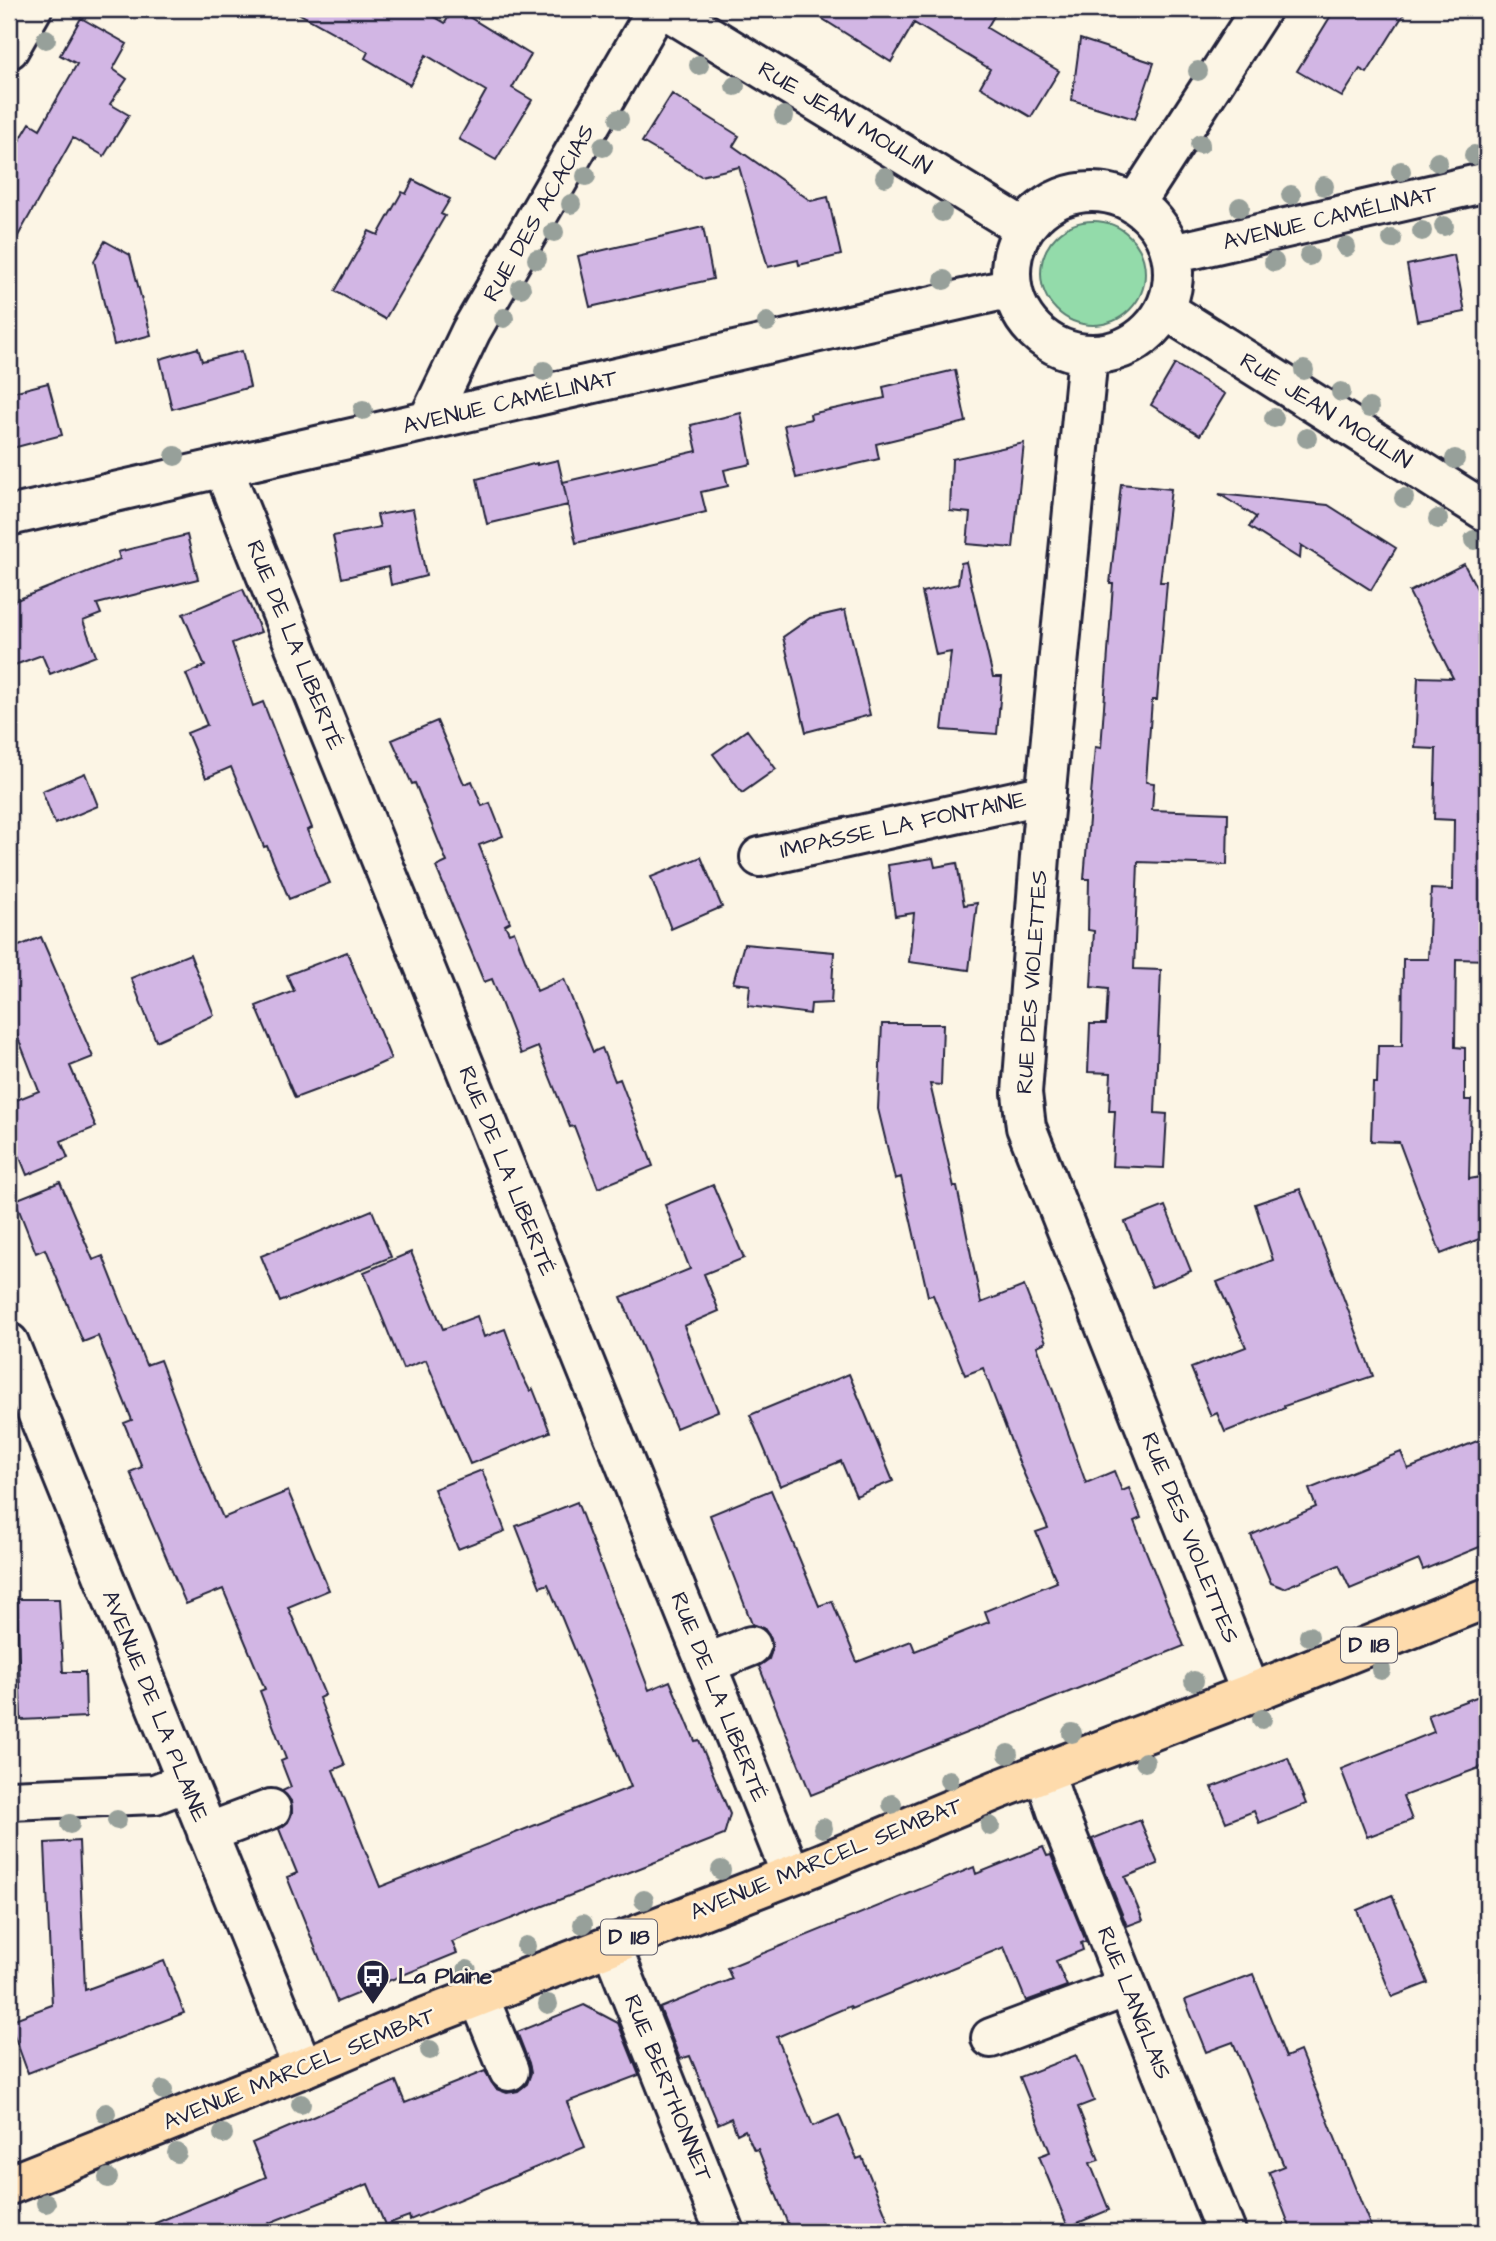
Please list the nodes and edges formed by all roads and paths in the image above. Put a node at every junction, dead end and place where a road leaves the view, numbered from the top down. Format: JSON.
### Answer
{"nodes":[{"id":1,"x":32,"y":9,"type":"edge"},
{"id":2,"x":656,"y":9,"type":"edge"},
{"id":3,"x":666,"y":9,"type":"edge"},
{"id":4,"x":1261,"y":9,"type":"edge"},
{"id":5,"x":9,"y":49,"type":"edge"},
{"id":6,"x":1487,"y":182,"type":"edge"},
{"id":7,"x":1135,"y":204,"type":"junction"},
{"id":8,"x":1024,"y":228,"type":"junction"},
{"id":9,"x":1172,"y":254,"type":"junction"},
{"id":10,"x":1012,"y":288,"type":"junction"},
{"id":11,"x":1166,"y":310,"type":"junction"},
{"id":12,"x":1087,"y":355,"type":"junction"},
{"id":13,"x":428,"y":421,"type":"junction"},
{"id":14,"x":223,"y":468,"type":"junction"},
{"id":15,"x":1487,"y":512,"type":"edge"},
{"id":16,"x":9,"y":516,"type":"edge"},
{"id":17,"x":1046,"y":794,"type":"junction"},
{"id":18,"x":760,"y":857,"type":"dead end"},
{"id":19,"x":9,"y":1343,"type":"edge"},
{"id":20,"x":1487,"y":1598,"type":"edge"},
{"id":21,"x":751,"y":1646,"type":"dead end"},
{"id":22,"x":706,"y":1664,"type":"junction"},
{"id":23,"x":1251,"y":1693,"type":"junction"},
{"id":24,"x":1044,"y":1772,"type":"junction"},
{"id":25,"x":186,"y":1782,"type":"junction"},
{"id":26,"x":9,"y":1800,"type":"edge"},
{"id":27,"x":271,"y":1809,"type":"dead end"},
{"id":28,"x":207,"y":1833,"type":"junction"},
{"id":29,"x":791,"y":1874,"type":"junction"},
{"id":30,"x":611,"y":1945,"type":"junction"},
{"id":31,"x":1127,"y":1987,"type":"junction"},
{"id":32,"x":479,"y":1997,"type":"junction"},
{"id":33,"x":991,"y":2038,"type":"dead end"},
{"id":34,"x":303,"y":2068,"type":"junction"},
{"id":35,"x":509,"y":2071,"type":"dead end"},
{"id":36,"x":9,"y":2185,"type":"edge"},
{"id":37,"x":725,"y":2232,"type":"edge"},
{"id":38,"x":1226,"y":2232,"type":"edge"}],
"edges":[{"from":1,"to":5,"type":"street"},
{"from":2,"to":13,"type":"street","name":"RUE DES ACACIAS"},
{"from":3,"to":8,"type":"street","name":"RUE JEAN MOULIN"},
{"from":4,"to":7,"type":"street"},
{"from":6,"to":9,"type":"street","name":"AVENUE CAMÉLINAT"},
{"from":7,"to":8,"type":"street"},
{"from":7,"to":9,"type":"street"},
{"from":8,"to":10,"type":"street"},
{"from":9,"to":11,"type":"street"},
{"from":10,"to":12,"type":"street"},
{"from":10,"to":13,"type":"street","name":"AVENUE CAMÉLINAT"},
{"from":11,"to":12,"type":"street"},
{"from":11,"to":15,"type":"street","name":"RUE JEAN MOULIN"},
{"from":12,"to":17,"type":"street","name":"RUE DES VIOLETTES"},
{"from":13,"to":14,"type":"street","name":"AVENUE CAMÉLINAT"},
{"from":14,"to":16,"type":"street","name":"AVENUE CAMÉLINAT"},
{"from":14,"to":22,"type":"street","name":"RUE DE LA LIBERTÉ"},
{"from":17,"to":18,"type":"street","name":"IMPASSE LA FONTAINE"},
{"from":17,"to":23,"type":"street","name":"RUE DES VIOLETTES"},
{"from":19,"to":25,"type":"street","name":"AVENUE DE LA PLAINE"},
{"from":20,"to":23,"type":"main road","name":"AVENUE MARCEL SEMBAT","number":"D 118"},
{"from":21,"to":22,"type":"street"},
{"from":22,"to":29,"type":"street","name":"RUE DE LA LIBERTÉ"},
{"from":23,"to":24,"type":"main road","name":"AVENUE MARCEL SEMBAT","number":"D 118"},
{"from":24,"to":29,"type":"main road","name":"AVENUE MARCEL SEMBAT","number":"D 118"},
{"from":24,"to":31,"type":"street","name":"RUE LANGLAIS"},
{"from":25,"to":26,"type":"street"},
{"from":25,"to":28,"type":"street","name":"AVENUE DE LA PLAINE"},
{"from":27,"to":28,"type":"street"},
{"from":28,"to":34,"type":"street","name":"AVENUE DE LA PLAINE"},
{"from":29,"to":30,"type":"main road","name":"AVENUE MARCEL SEMBAT","number":"D 118"},
{"from":30,"to":32,"type":"main road","name":"AVENUE MARCEL SEMBAT","number":"D 118"},
{"from":30,"to":37,"type":"street","name":"RUE BERTHONNET"},
{"from":31,"to":33,"type":"street"},
{"from":31,"to":38,"type":"street","name":"RUE LANGLAIS"},
{"from":32,"to":34,"type":"main road","name":"AVENUE MARCEL SEMBAT","number":"D 118"},
{"from":32,"to":35,"type":"street"},
{"from":34,"to":36,"type":"main road","name":"AVENUE MARCEL SEMBAT","number":"D 118"}]}
